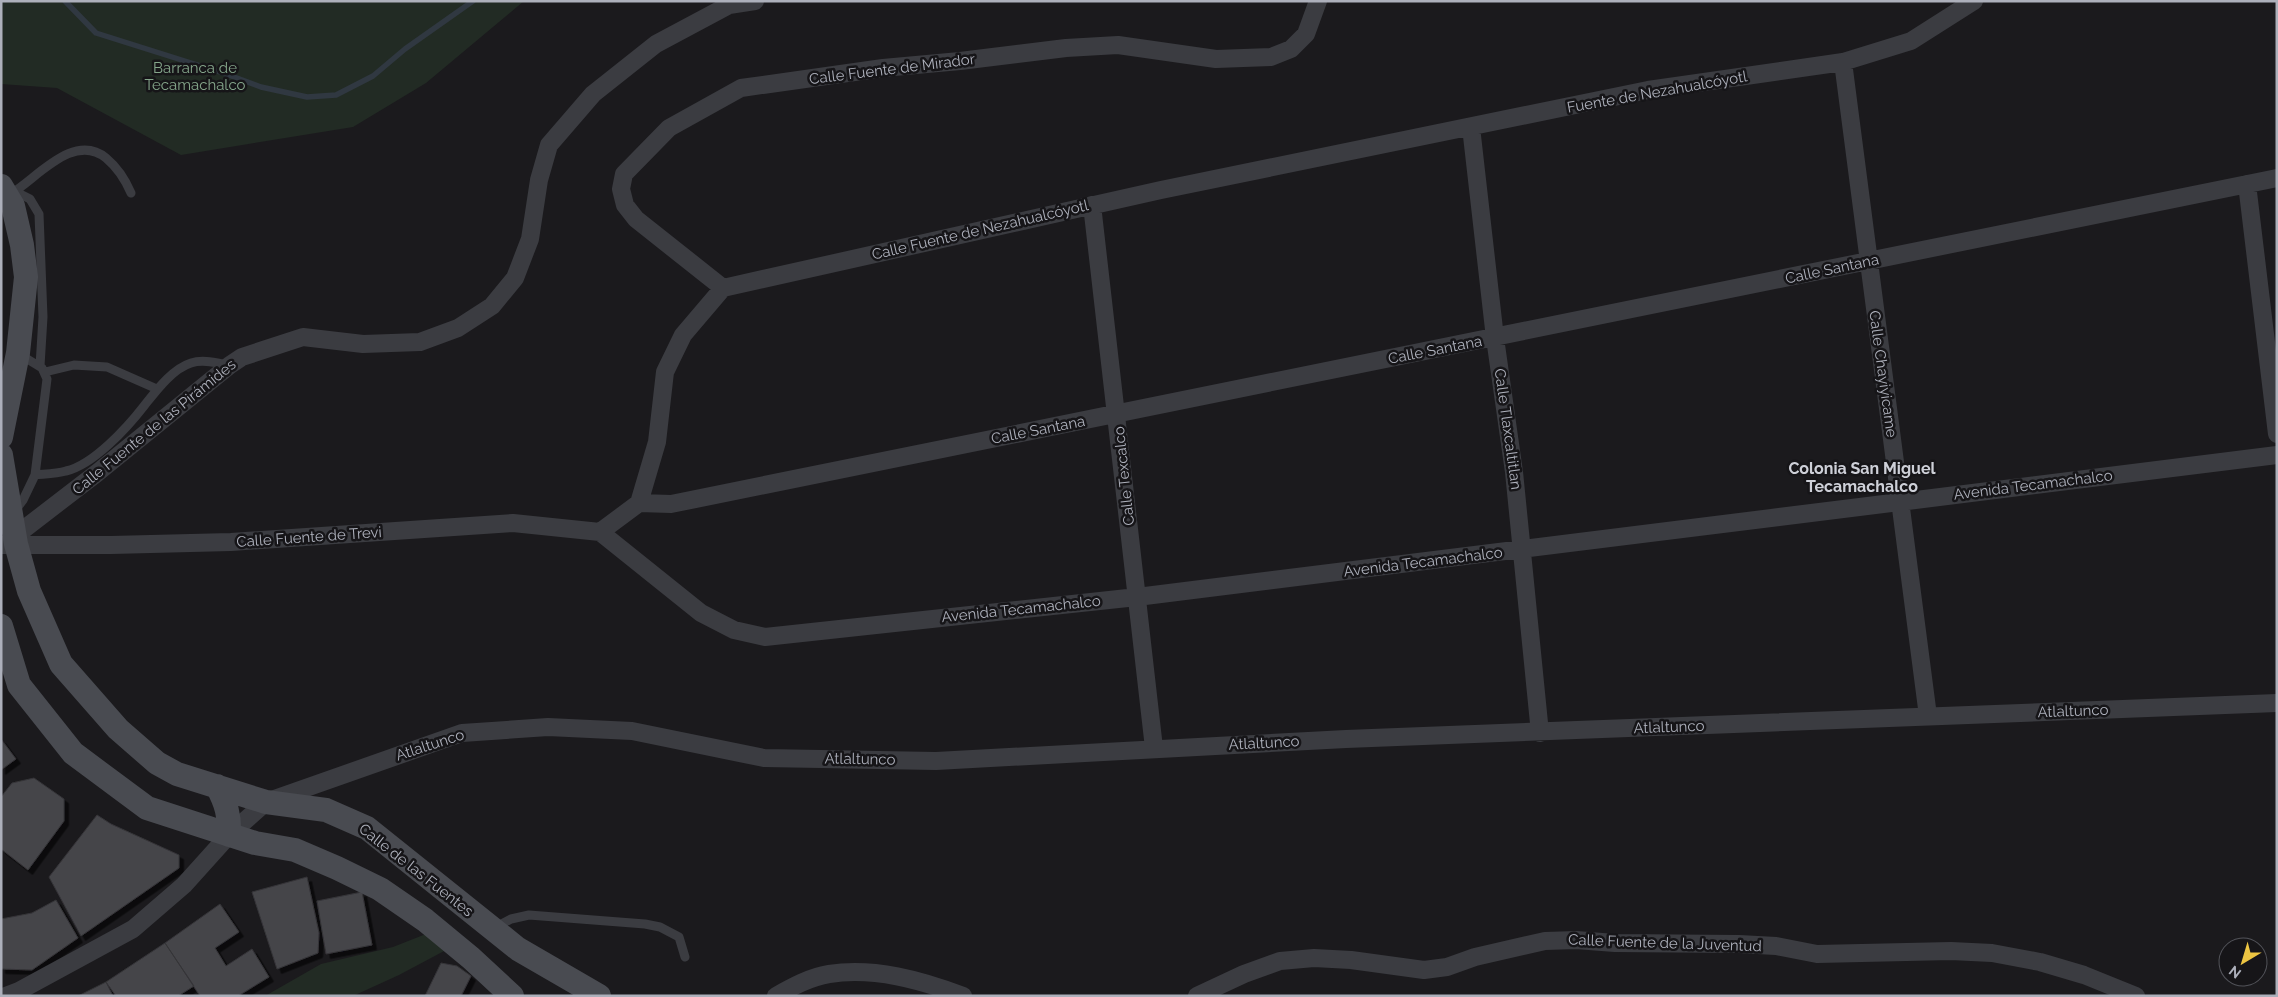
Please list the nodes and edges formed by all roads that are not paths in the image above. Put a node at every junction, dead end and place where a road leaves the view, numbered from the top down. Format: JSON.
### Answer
{"nodes":[{"id":1,"x":754,"y":1,"type":"edge"},
{"id":2,"x":1318,"y":1,"type":"edge"},
{"id":3,"x":1974,"y":1,"type":"edge"},
{"id":4,"x":1843,"y":62,"type":"junction"},
{"id":5,"x":1471,"y":127,"type":"junction"},
{"id":6,"x":2277,"y":178,"type":"edge"},
{"id":7,"x":2247,"y":184,"type":"junction"},
{"id":8,"x":131,"y":194,"type":"dead end"},
{"id":9,"x":7,"y":196,"type":"edge"},
{"id":10,"x":1092,"y":205,"type":"junction"},
{"id":11,"x":1868,"y":261,"type":"junction"},
{"id":12,"x":723,"y":288,"type":"junction"},
{"id":13,"x":1495,"y":338,"type":"junction"},
{"id":14,"x":18,"y":353,"type":"junction"},
{"id":15,"x":230,"y":365,"type":"junction"},
{"id":16,"x":43,"y":369,"type":"junction"},
{"id":17,"x":158,"y":389,"type":"junction"},
{"id":18,"x":1117,"y":414,"type":"junction"},
{"id":19,"x":2277,"y":434,"type":"edge"},
{"id":20,"x":1,"y":437,"type":"edge"},
{"id":21,"x":1,"y":455,"type":"edge"},
{"id":22,"x":2277,"y":455,"type":"edge"},
{"id":23,"x":35,"y":475,"type":"junction"},
{"id":24,"x":1900,"y":501,"type":"junction"},
{"id":25,"x":639,"y":503,"type":"junction"},
{"id":26,"x":600,"y":532,"type":"junction"},
{"id":27,"x":11,"y":535,"type":"edge"},
{"id":28,"x":1523,"y":549,"type":"junction"},
{"id":29,"x":1137,"y":597,"type":"junction"},
{"id":30,"x":1,"y":626,"type":"edge"},
{"id":31,"x":2277,"y":703,"type":"edge"},
{"id":32,"x":1928,"y":716,"type":"junction"},
{"id":33,"x":1540,"y":732,"type":"junction"},
{"id":34,"x":1154,"y":748,"type":"junction"},
{"id":35,"x":217,"y":786,"type":"junction"},
{"id":36,"x":266,"y":802,"type":"junction"},
{"id":37,"x":230,"y":835,"type":"junction"},
{"id":38,"x":492,"y":929,"type":"junction"},
{"id":39,"x":684,"y":957,"type":"dead end"},
{"id":40,"x":6,"y":996,"type":"edge"},
{"id":41,"x":512,"y":996,"type":"edge"},
{"id":42,"x":599,"y":996,"type":"edge"},
{"id":43,"x":776,"y":996,"type":"edge"},
{"id":44,"x":963,"y":996,"type":"edge"},
{"id":45,"x":1197,"y":996,"type":"edge"},
{"id":46,"x":2136,"y":996,"type":"edge"}],
"edges":[{"from":1,"to":15,"type":"street","name":"Calle Fuente de las Pirámides"},
{"from":2,"to":12,"type":"street","name":"Calle Fuente de Mirador"},
{"from":3,"to":4,"type":"street"},
{"from":4,"to":5,"type":"street","name":"Fuente de Nezahualcóyotl"},
{"from":4,"to":11,"type":"street","name":"Calle Chayiyicame"},
{"from":5,"to":10,"type":"street","name":"Calle Fuente de Nezahualcóyotl"},
{"from":5,"to":13,"type":"street","name":"Calle Tlaxcaltitlan"},
{"from":6,"to":7,"type":"street","name":"Calle Santana"},
{"from":7,"to":11,"type":"street","name":"Calle Santana"},
{"from":7,"to":19,"type":"street"},
{"from":8,"to":9,"type":"lane"},
{"from":9,"to":14,"type":"main road"},
{"from":9,"to":16,"type":"lane"},
{"from":10,"to":12,"type":"street","name":"Calle Fuente de Nezahualcóyotl"},
{"from":10,"to":18,"type":"street","name":"Calle Texcalco"},
{"from":11,"to":13,"type":"street","name":"Calle Santana"},
{"from":11,"to":24,"type":"street","name":"Calle Chayiyicame"},
{"from":12,"to":25,"type":"street"},
{"from":13,"to":18,"type":"street","name":"Calle Santana"},
{"from":13,"to":28,"type":"street","name":"Calle Tlaxcaltitlan"},
{"from":14,"to":16,"type":"lane"},
{"from":14,"to":20,"type":"main road"},
{"from":15,"to":17,"type":"lane"},
{"from":15,"to":27,"type":"street","name":"Calle Fuente de las Pirámides"},
{"from":16,"to":17,"type":"lane"},
{"from":16,"to":23,"type":"lane"},
{"from":17,"to":23,"type":"lane"},
{"from":18,"to":25,"type":"street","name":"Calle Santana"},
{"from":18,"to":29,"type":"street","name":"Calle Texcalco"},
{"from":21,"to":27,"type":"main road","name":"Calle de las Fuentes"},
{"from":22,"to":24,"type":"street","name":"Avenida Tecamachalco"},
{"from":23,"to":27,"type":"lane"},
{"from":24,"to":28,"type":"street","name":"Avenida Tecamachalco"},
{"from":24,"to":32,"type":"street","name":"Calle Chayiyicame"},
{"from":25,"to":26,"type":"street"},
{"from":26,"to":27,"type":"street","name":"Calle Fuente de Trevi"},
{"from":26,"to":29,"type":"street","name":"Avenida Tecamachalco"},
{"from":27,"to":35,"type":"main road","name":"Calle de las Fuentes"},
{"from":28,"to":29,"type":"street","name":"Avenida Tecamachalco"},
{"from":28,"to":33,"type":"street","name":"Calle Tlaxcaltitlan"},
{"from":29,"to":34,"type":"street","name":"Calle Texcalco"},
{"from":30,"to":37,"type":"main road"},
{"from":31,"to":32,"type":"street","name":"Atlaltunco"},
{"from":32,"to":33,"type":"street","name":"Atlaltunco"},
{"from":33,"to":34,"type":"street","name":"Atlaltunco"},
{"from":34,"to":36,"type":"street","name":"Atlaltunco"},
{"from":35,"to":36,"type":"main road","name":"Calle de las Fuentes"},
{"from":35,"to":37,"type":"main road"},
{"from":36,"to":37,"type":"street"},
{"from":36,"to":38,"type":"main road","name":"Calle de las Fuentes"},
{"from":37,"to":40,"type":"street"},
{"from":37,"to":41,"type":"main road"},
{"from":38,"to":39,"type":"lane"},
{"from":38,"to":42,"type":"main road","name":"Calle de las Fuentes"},
{"from":43,"to":44,"type":"street"},
{"from":45,"to":46,"type":"street","name":"Calle Fuente de la Juventud"}]}
